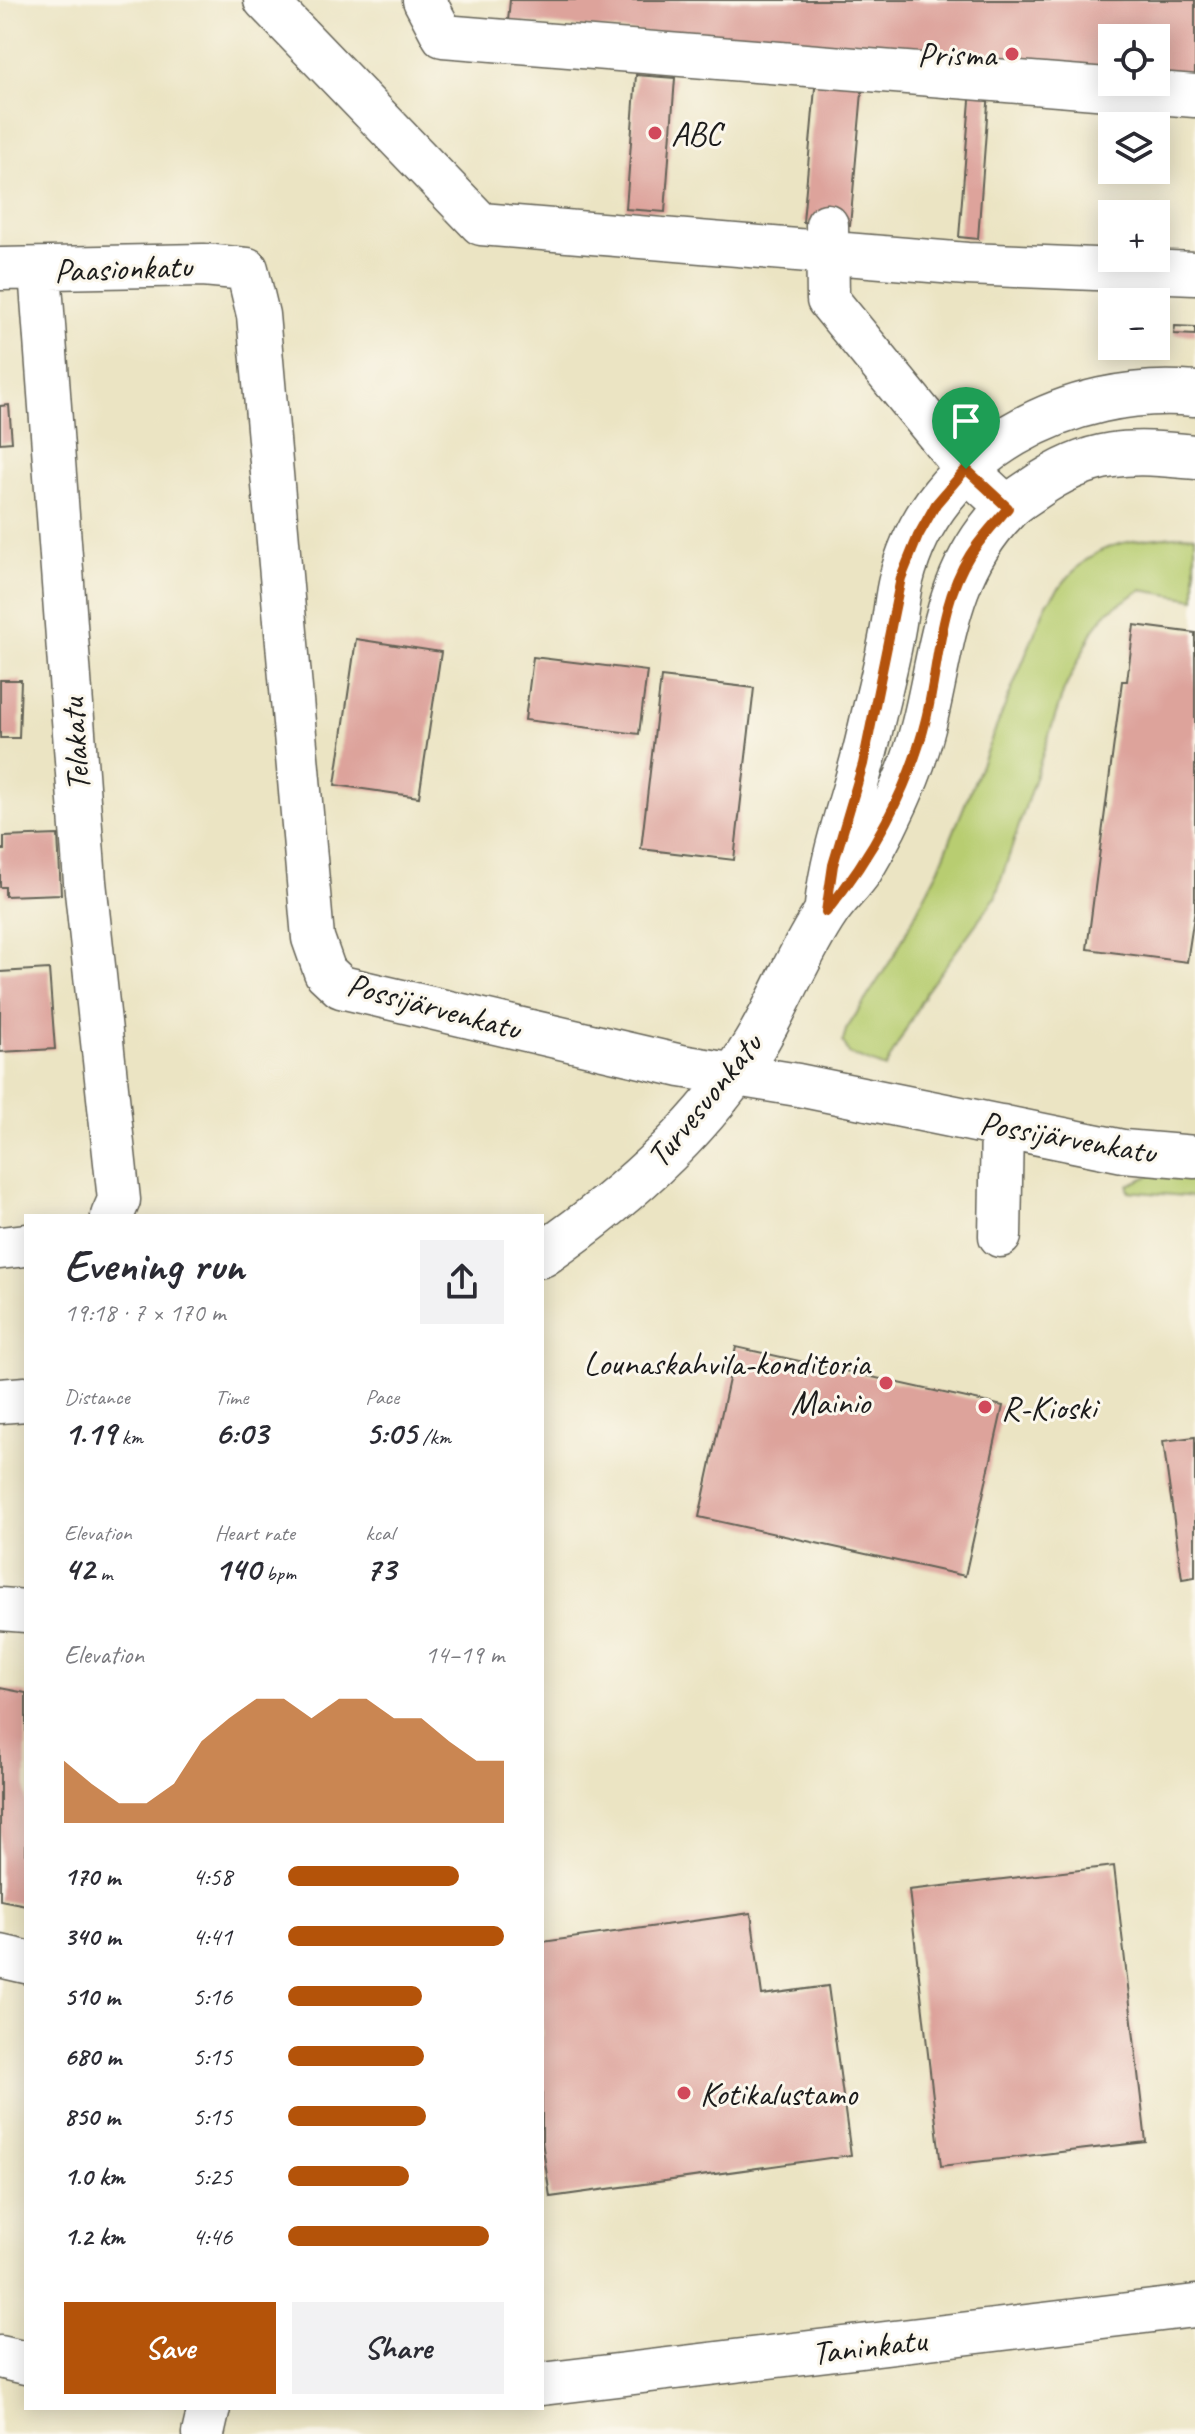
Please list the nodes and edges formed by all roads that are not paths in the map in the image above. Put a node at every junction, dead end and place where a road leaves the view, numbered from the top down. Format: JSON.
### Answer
{"nodes":[{"id":1,"x":265,"y":0,"type":"edge"},
{"id":2,"x":424,"y":0,"type":"edge"},
{"id":3,"x":1195,"y":96,"type":"edge"},
{"id":4,"x":827,"y":238,"type":"junction"},
{"id":5,"x":247,"y":269,"type":"joint"},
{"id":6,"x":20,"y":270,"type":"edge"},
{"id":7,"x":1195,"y":273,"type":"edge"},
{"id":8,"x":1195,"y":394,"type":"edge"},
{"id":9,"x":1195,"y":457,"type":"edge"},
{"id":10,"x":966,"y":469,"type":"junction"},
{"id":11,"x":1008,"y":508,"type":"junction"},
{"id":12,"x":826,"y":912,"type":"junction"},
{"id":13,"x":733,"y":1074,"type":"junction"},
{"id":14,"x":1002,"y":1126,"type":"junction"},
{"id":15,"x":1195,"y":1157,"type":"edge"},
{"id":16,"x":113,"y":1214,"type":"edge"},
{"id":17,"x":1000,"y":1236,"type":"dead end"},
{"id":18,"x":24,"y":1245,"type":"edge"},
{"id":19,"x":0,"y":1248,"type":"edge"},
{"id":20,"x":544,"y":1254,"type":"edge"},
{"id":21,"x":24,"y":1399,"type":"edge"},
{"id":22,"x":0,"y":1401,"type":"edge"},
{"id":23,"x":0,"y":1609,"type":"edge"},
{"id":24,"x":24,"y":1611,"type":"edge"},
{"id":25,"x":0,"y":1956,"type":"edge"},
{"id":26,"x":24,"y":1962,"type":"edge"},
{"id":27,"x":1195,"y":2306,"type":"edge"},
{"id":28,"x":0,"y":2357,"type":"edge"},
{"id":29,"x":24,"y":2363,"type":"edge"},
{"id":30,"x":544,"y":2384,"type":"edge"},
{"id":31,"x":209,"y":2410,"type":"edge"},
{"id":32,"x":203,"y":2434,"type":"edge"}],
"edges":[{"from":1,"to":4,"type":"street"},
{"from":2,"to":3,"type":"street"},
{"from":4,"to":7,"type":"street"},
{"from":4,"to":10,"type":"street"},
{"from":5,"to":6,"type":"street","name":"Paasionkatu"},
{"from":5,"to":13,"type":"street","name":"Possijärvenkatu"},
{"from":6,"to":16,"type":"street","name":"Telakatu"},
{"from":8,"to":10,"type":"main road","name":"Turvesuonkatu"},
{"from":9,"to":11,"type":"main road","name":"Turvesuonkatu"},
{"from":10,"to":11,"type":"street"},
{"from":10,"to":12,"type":"main road","name":"Turvesuonkatu"},
{"from":11,"to":12,"type":"main road","name":"Turvesuonkatu"},
{"from":12,"to":13,"type":"main road","name":"Turvesuonkatu"},
{"from":13,"to":14,"type":"street","name":"Possijärvenkatu"},
{"from":13,"to":20,"type":"main road","name":"Turvesuonkatu"},
{"from":14,"to":15,"type":"street","name":"Possijärvenkatu"},
{"from":14,"to":17,"type":"street"},
{"from":18,"to":19,"type":"street"},
{"from":21,"to":22,"type":"main road"},
{"from":23,"to":24,"type":"street"},
{"from":25,"to":26,"type":"street"},
{"from":27,"to":30,"type":"street","name":"Taninkatu"},
{"from":28,"to":29,"type":"street"},
{"from":31,"to":32,"type":"street"}]}
